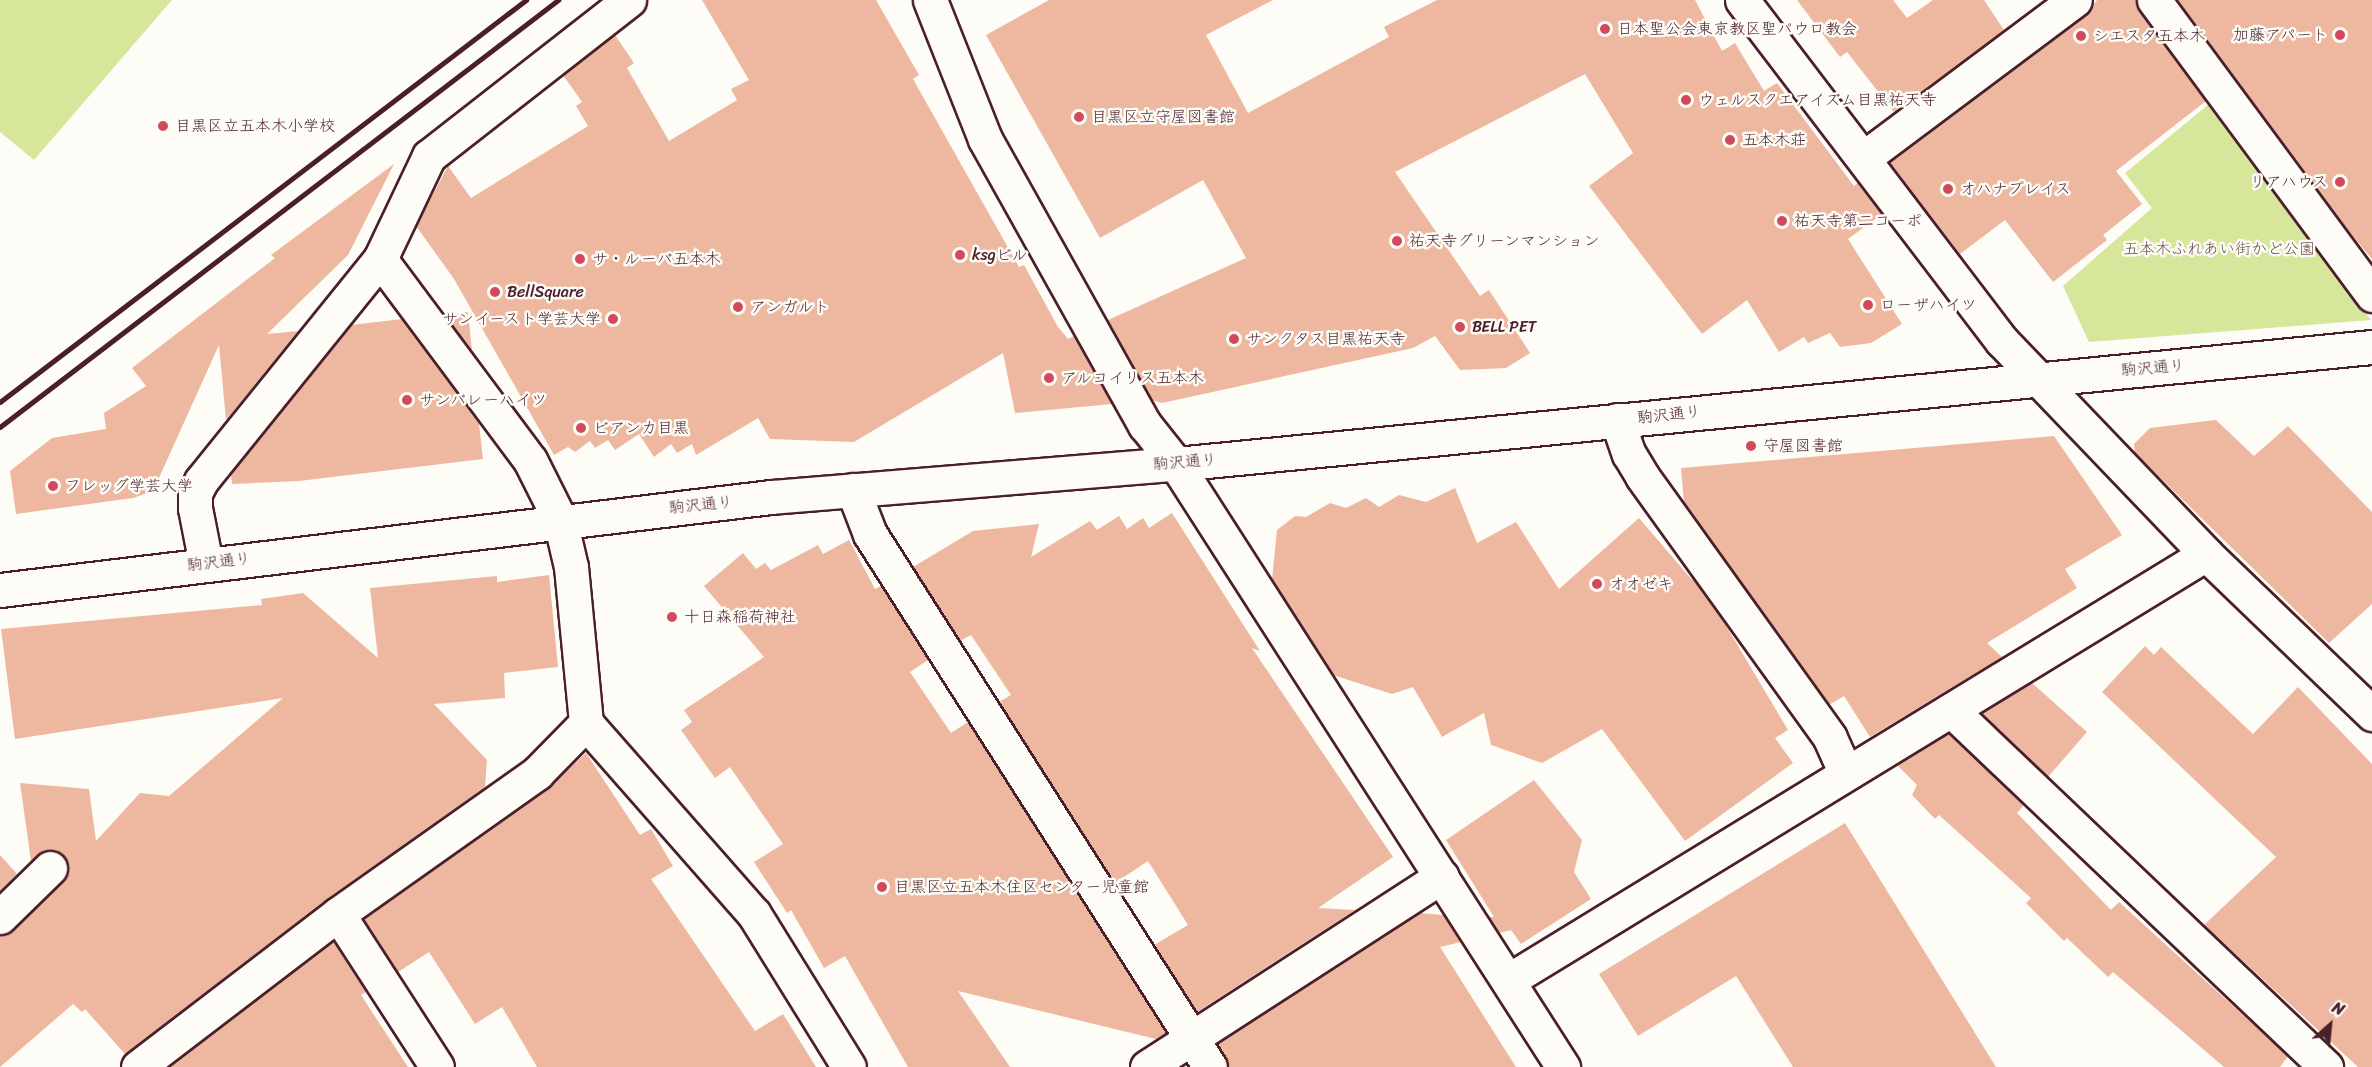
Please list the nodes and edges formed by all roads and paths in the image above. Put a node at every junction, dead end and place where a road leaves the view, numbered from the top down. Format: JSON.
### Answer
{"nodes":[{"id":1,"x":629,"y":0,"type":"edge"},
{"id":2,"x":930,"y":0,"type":"edge"},
{"id":3,"x":1742,"y":0,"type":"edge"},
{"id":4,"x":2075,"y":0,"type":"edge"},
{"id":5,"x":2154,"y":0,"type":"edge"},
{"id":6,"x":1865,"y":157,"type":"junction"},
{"id":7,"x":381,"y":259,"type":"junction"},
{"id":8,"x":2372,"y":295,"type":"edge"},
{"id":9,"x":2372,"y":347,"type":"edge"},
{"id":10,"x":2038,"y":378,"type":"junction"},
{"id":11,"x":1617,"y":420,"type":"junction"},
{"id":12,"x":1176,"y":464,"type":"junction"},
{"id":13,"x":853,"y":490,"type":"junction"},
{"id":14,"x":560,"y":520,"type":"junction"},
{"id":15,"x":2206,"y":554,"type":"junction"},
{"id":16,"x":206,"y":564,"type":"junction"},
{"id":17,"x":0,"y":590,"type":"edge"},
{"id":18,"x":1951,"y":710,"type":"junction"},
{"id":19,"x":2372,"y":714,"type":"edge"},
{"id":20,"x":586,"y":723,"type":"junction"},
{"id":21,"x":1845,"y":772,"type":"junction"},
{"id":22,"x":50,"y":868,"type":"dead end"},
{"id":23,"x":1442,"y":876,"type":"junction"},
{"id":24,"x":338,"y":915,"type":"junction"},
{"id":25,"x":0,"y":917,"type":"edge"},
{"id":26,"x":1509,"y":980,"type":"junction"},
{"id":27,"x":1192,"y":1039,"type":"junction"},
{"id":28,"x":138,"y":1067,"type":"edge"},
{"id":29,"x":437,"y":1067,"type":"edge"},
{"id":30,"x":849,"y":1067,"type":"edge"},
{"id":31,"x":1147,"y":1067,"type":"edge"},
{"id":32,"x":1210,"y":1067,"type":"edge"},
{"id":33,"x":1563,"y":1067,"type":"edge"},
{"id":34,"x":2326,"y":1067,"type":"edge"}],
"edges":[{"from":1,"to":7,"type":"street"},
{"from":2,"to":12,"type":"street"},
{"from":3,"to":6,"type":"street"},
{"from":4,"to":6,"type":"street"},
{"from":5,"to":8,"type":"street"},
{"from":6,"to":10,"type":"street"},
{"from":7,"to":14,"type":"street"},
{"from":7,"to":16,"type":"street"},
{"from":9,"to":10,"type":"street","name":"駒沢通り"},
{"from":10,"to":11,"type":"street","name":"駒沢通り"},
{"from":10,"to":15,"type":"street"},
{"from":11,"to":12,"type":"street","name":"駒沢通り"},
{"from":11,"to":21,"type":"street"},
{"from":12,"to":13,"type":"street","name":"駒沢通り"},
{"from":12,"to":23,"type":"street"},
{"from":13,"to":14,"type":"street","name":"駒沢通り"},
{"from":13,"to":27,"type":"street"},
{"from":14,"to":16,"type":"street","name":"駒沢通り"},
{"from":14,"to":20,"type":"street"},
{"from":15,"to":18,"type":"street"},
{"from":15,"to":19,"type":"street"},
{"from":16,"to":17,"type":"street","name":"駒沢通り"},
{"from":18,"to":21,"type":"street"},
{"from":18,"to":34,"type":"street"},
{"from":20,"to":24,"type":"street"},
{"from":20,"to":30,"type":"street"},
{"from":21,"to":26,"type":"street"},
{"from":22,"to":25,"type":"street"},
{"from":23,"to":26,"type":"street"},
{"from":23,"to":27,"type":"street"},
{"from":24,"to":28,"type":"street"},
{"from":24,"to":29,"type":"street"},
{"from":26,"to":33,"type":"street"},
{"from":27,"to":31,"type":"street"},
{"from":27,"to":32,"type":"street"}]}
